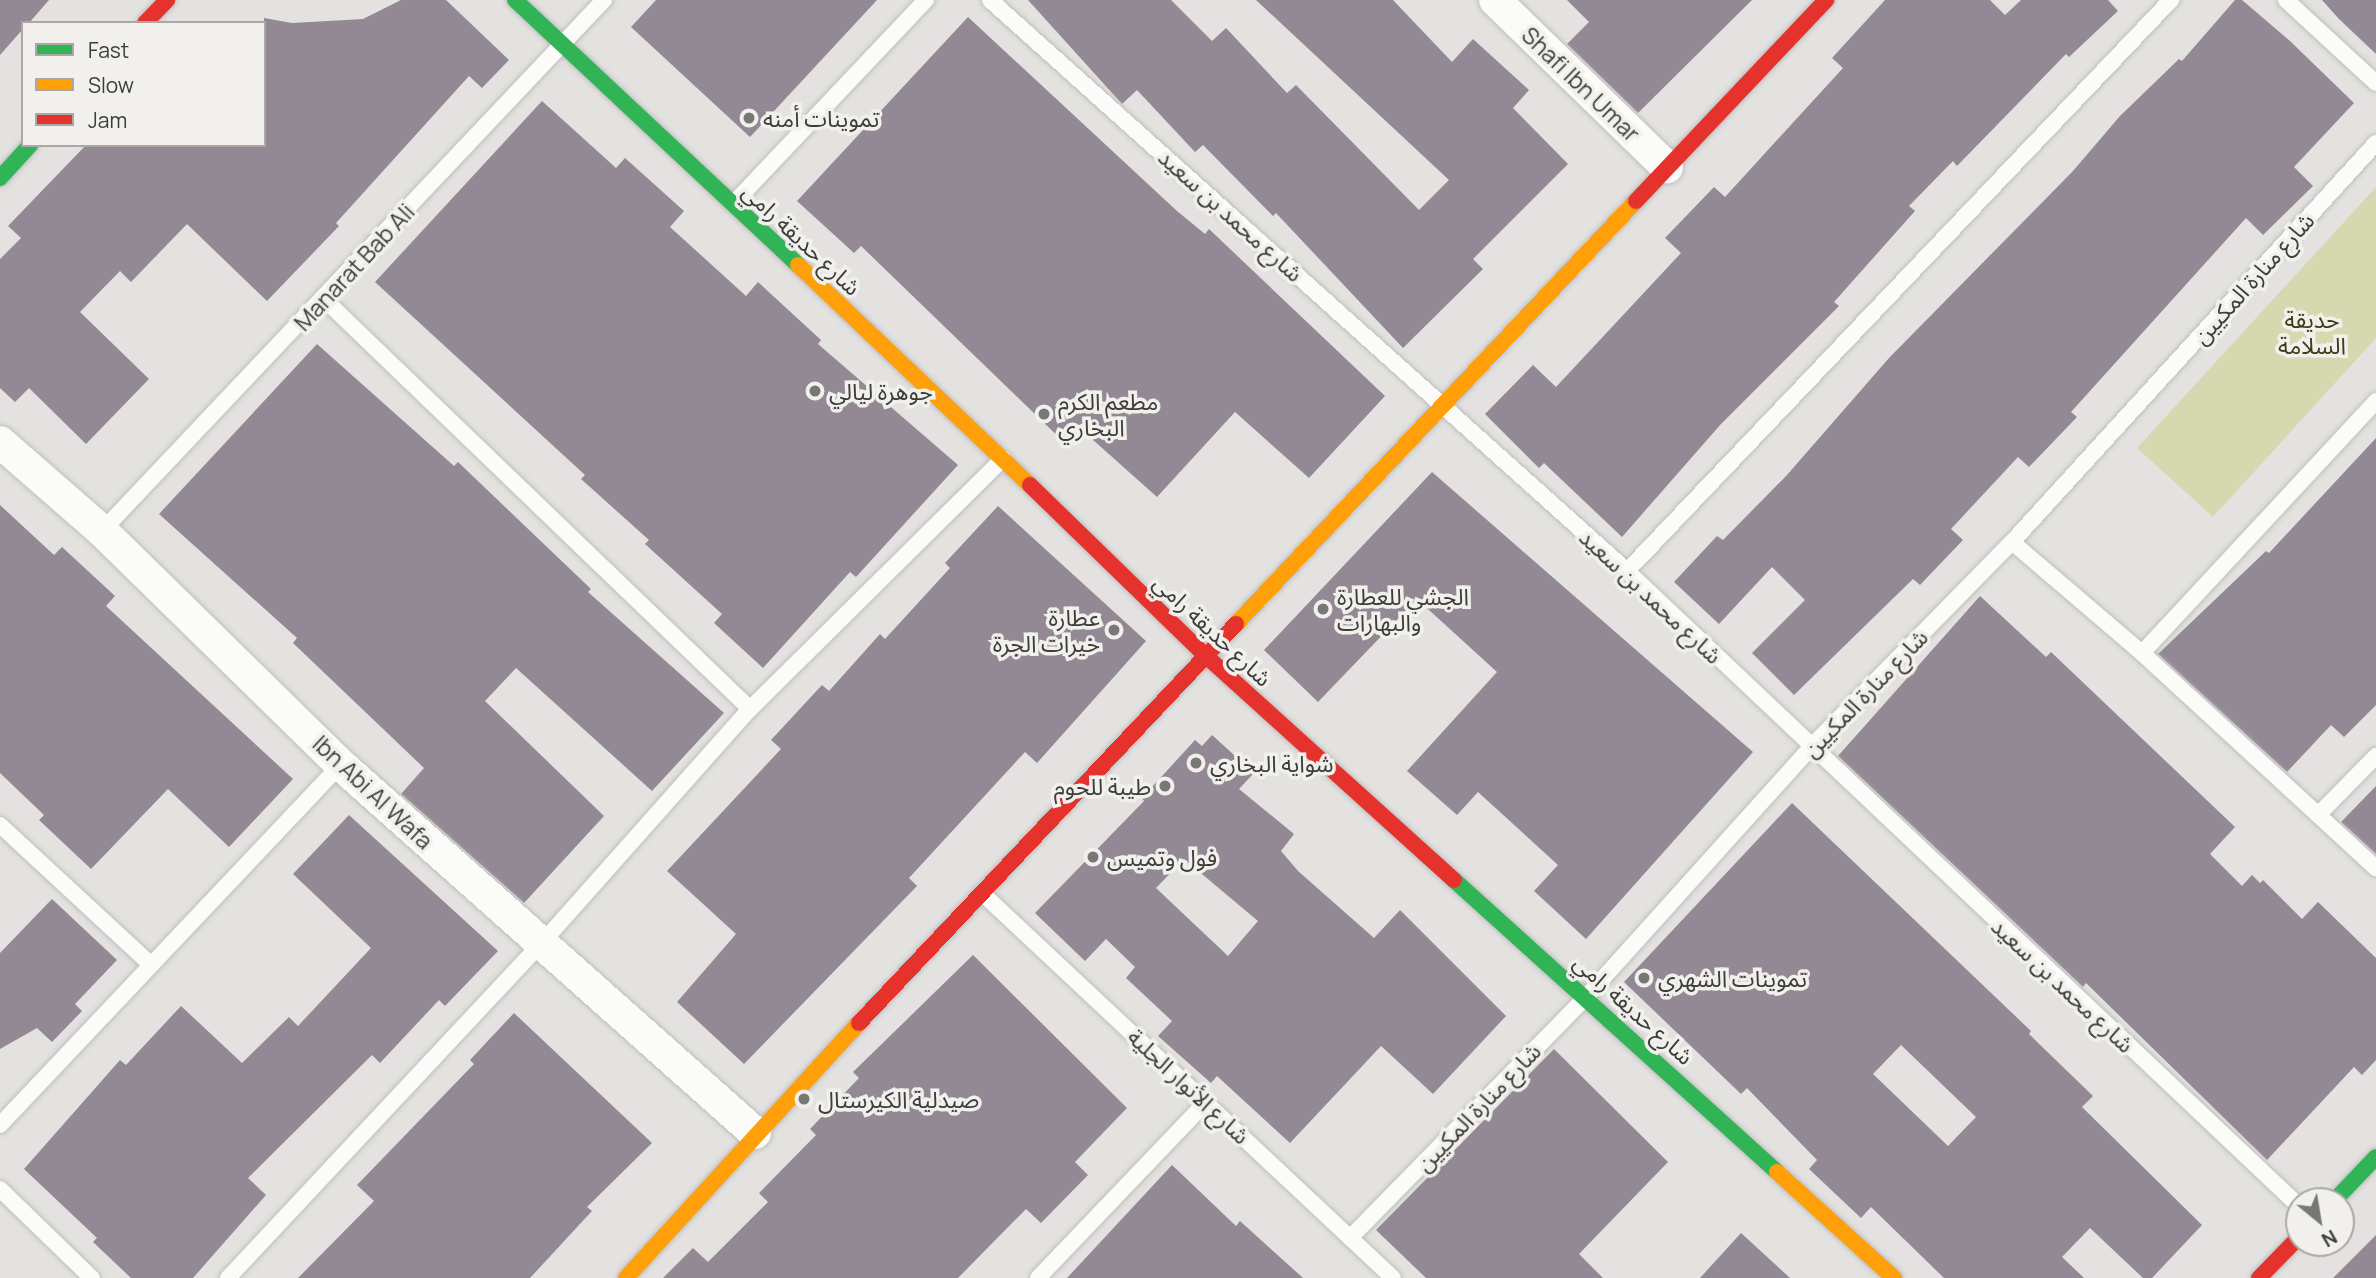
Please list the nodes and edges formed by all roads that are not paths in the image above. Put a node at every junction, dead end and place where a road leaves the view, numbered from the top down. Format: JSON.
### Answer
{"nodes":[{"id":1,"x":167,"y":0,"type":"edge"},
{"id":2,"x":515,"y":0,"type":"edge"},
{"id":3,"x":604,"y":0,"type":"edge"},
{"id":4,"x":926,"y":0,"type":"edge"},
{"id":5,"x":990,"y":0,"type":"edge"},
{"id":6,"x":1495,"y":0,"type":"edge"},
{"id":7,"x":1826,"y":0,"type":"edge"},
{"id":8,"x":2171,"y":0,"type":"edge"},
{"id":9,"x":2286,"y":0,"type":"edge"},
{"id":10,"x":147,"y":21,"type":"edge"},
{"id":11,"x":565,"y":43,"type":"junction"},
{"id":12,"x":2376,"y":83,"type":"edge"},
{"id":13,"x":2376,"y":143,"type":"edge"},
{"id":14,"x":28,"y":147,"type":"edge"},
{"id":15,"x":1667,"y":167,"type":"junction"},
{"id":16,"x":0,"y":178,"type":"edge"},
{"id":17,"x":733,"y":205,"type":"junction"},
{"id":18,"x":324,"y":299,"type":"junction"},
{"id":19,"x":2376,"y":401,"type":"edge"},
{"id":20,"x":1442,"y":405,"type":"junction"},
{"id":21,"x":0,"y":442,"type":"edge"},
{"id":22,"x":1004,"y":459,"type":"junction"},
{"id":23,"x":102,"y":531,"type":"junction"},
{"id":24,"x":2012,"y":542,"type":"junction"},
{"id":25,"x":1627,"y":571,"type":"junction"},
{"id":26,"x":2142,"y":653,"type":"junction"},
{"id":27,"x":1206,"y":656,"type":"junction"},
{"id":28,"x":750,"y":709,"type":"junction"},
{"id":29,"x":1811,"y":748,"type":"junction"},
{"id":30,"x":2376,"y":756,"type":"edge"},
{"id":31,"x":341,"y":765,"type":"junction"},
{"id":32,"x":2318,"y":815,"type":"junction"},
{"id":33,"x":0,"y":825,"type":"edge"},
{"id":34,"x":2376,"y":868,"type":"edge"},
{"id":35,"x":984,"y":895,"type":"junction"},
{"id":36,"x":541,"y":944,"type":"junction"},
{"id":37,"x":151,"y":965,"type":"junction"},
{"id":38,"x":1587,"y":996,"type":"junction"},
{"id":39,"x":1206,"y":1102,"type":"junction"},
{"id":40,"x":0,"y":1125,"type":"edge"},
{"id":41,"x":755,"y":1133,"type":"junction"},
{"id":42,"x":2376,"y":1157,"type":"edge"},
{"id":43,"x":2347,"y":1187,"type":"edge"},
{"id":44,"x":0,"y":1189,"type":"edge"},
{"id":45,"x":2285,"y":1193,"type":"edge"},
{"id":46,"x":1350,"y":1237,"type":"junction"},
{"id":47,"x":2285,"y":1251,"type":"edge"},
{"id":48,"x":92,"y":1278,"type":"edge"},
{"id":49,"x":228,"y":1278,"type":"edge"},
{"id":50,"x":626,"y":1278,"type":"edge"},
{"id":51,"x":1038,"y":1278,"type":"edge"},
{"id":52,"x":1394,"y":1278,"type":"edge"},
{"id":53,"x":1894,"y":1278,"type":"edge"},
{"id":54,"x":2259,"y":1278,"type":"edge"}],
"edges":[{"from":1,"to":10,"type":"street"},
{"from":2,"to":11,"type":"street","name":"شارع حديقة رامي"},
{"from":3,"to":11,"type":"lane","name":"Manarat Bab Ali"},
{"from":4,"to":17,"type":"lane"},
{"from":5,"to":20,"type":"lane","name":"شارع محمد بن سعيد"},
{"from":6,"to":15,"type":"street","name":"Shafi Ibn Umar"},
{"from":7,"to":15,"type":"street"},
{"from":8,"to":25,"type":"lane"},
{"from":9,"to":12,"type":"lane"},
{"from":11,"to":17,"type":"street","name":"شارع حديقة رامي"},
{"from":11,"to":18,"type":"lane","name":"Manarat Bab Ali"},
{"from":13,"to":24,"type":"lane","name":"شارع منارة المكيين"},
{"from":14,"to":16,"type":"street"},
{"from":15,"to":20,"type":"street"},
{"from":17,"to":22,"type":"street","name":"شارع حديقة رامي"},
{"from":18,"to":23,"type":"lane","name":"Manarat Bab Ali"},
{"from":18,"to":28,"type":"lane"},
{"from":19,"to":26,"type":"lane"},
{"from":20,"to":25,"type":"lane","name":"شارع محمد بن سعيد"},
{"from":20,"to":27,"type":"street"},
{"from":21,"to":23,"type":"street","name":"Ibn Abi Al Wafa"},
{"from":22,"to":27,"type":"street","name":"شارع حديقة رامي"},
{"from":22,"to":28,"type":"lane"},
{"from":23,"to":31,"type":"street","name":"Ibn Abi Al Wafa"},
{"from":24,"to":26,"type":"lane"},
{"from":24,"to":29,"type":"lane","name":"شارع منارة المكيين"},
{"from":25,"to":29,"type":"lane","name":"شارع محمد بن سعيد"},
{"from":26,"to":32,"type":"lane"},
{"from":27,"to":35,"type":"street"},
{"from":27,"to":38,"type":"street","name":"شارع حديقة رامي"},
{"from":28,"to":36,"type":"lane"},
{"from":29,"to":38,"type":"lane","name":"شارع منارة المكيين"},
{"from":29,"to":45,"type":"lane","name":"شارع محمد بن سعيد"},
{"from":30,"to":32,"type":"lane"},
{"from":31,"to":36,"type":"street","name":"Ibn Abi Al Wafa"},
{"from":31,"to":37,"type":"lane"},
{"from":32,"to":34,"type":"lane"},
{"from":33,"to":37,"type":"lane"},
{"from":35,"to":39,"type":"lane","name":"شارع الأنوار الجلية"},
{"from":35,"to":41,"type":"street"},
{"from":36,"to":41,"type":"street","name":"Ibn Abi Al Wafa"},
{"from":36,"to":49,"type":"lane"},
{"from":37,"to":40,"type":"lane"},
{"from":38,"to":46,"type":"lane","name":"شارع منارة المكيين"},
{"from":38,"to":53,"type":"street","name":"شارع حديقة رامي"},
{"from":39,"to":46,"type":"lane","name":"شارع الأنوار الجلية"},
{"from":39,"to":51,"type":"lane"},
{"from":41,"to":50,"type":"street"},
{"from":42,"to":43,"type":"street"},
{"from":44,"to":48,"type":"lane"},
{"from":46,"to":52,"type":"lane","name":"شارع الأنوار الجلية"},
{"from":47,"to":54,"type":"street"}]}
